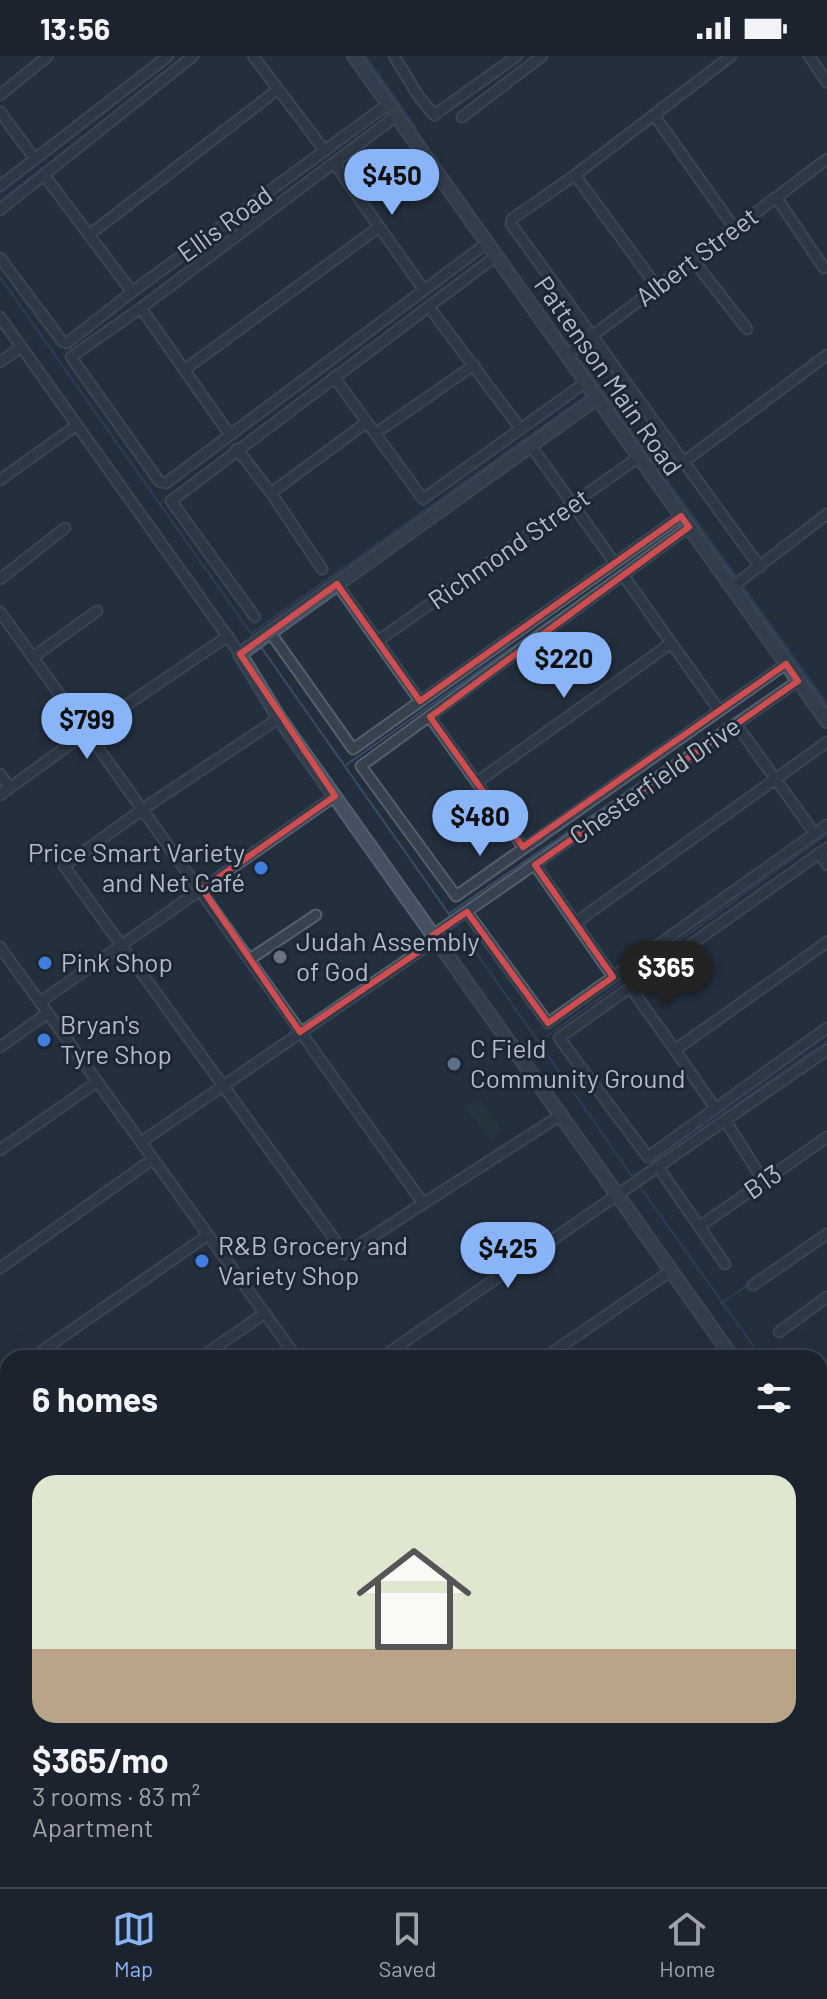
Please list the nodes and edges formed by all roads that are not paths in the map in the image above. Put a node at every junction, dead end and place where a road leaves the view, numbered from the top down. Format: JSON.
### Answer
{"nodes":[{"id":1,"x":48,"y":56,"type":"edge"},
{"id":2,"x":168,"y":56,"type":"edge"},
{"id":3,"x":193,"y":56,"type":"edge"},
{"id":4,"x":253,"y":56,"type":"edge"},
{"id":5,"x":354,"y":56,"type":"edge"},
{"id":6,"x":394,"y":56,"type":"edge"},
{"id":7,"x":542,"y":56,"type":"edge"},
{"id":8,"x":731,"y":56,"type":"edge"},
{"id":9,"x":809,"y":56,"type":"edge"},
{"id":10,"x":514,"y":58,"type":"edge"},
{"id":11,"x":521,"y":72,"type":"junction"},
{"id":12,"x":827,"y":82,"type":"edge"},
{"id":13,"x":277,"y":90,"type":"junction"},
{"id":14,"x":0,"y":95,"type":"edge"},
{"id":15,"x":388,"y":104,"type":"junction"},
{"id":16,"x":0,"y":112,"type":"edge"},
{"id":17,"x":654,"y":115,"type":"junction"},
{"id":18,"x":396,"y":116,"type":"junction"},
{"id":19,"x":462,"y":117,"type":"dead end"},
{"id":20,"x":325,"y":151,"type":"junction"},
{"id":21,"x":35,"y":159,"type":"junction"},
{"id":22,"x":827,"y":159,"type":"edge"},
{"id":23,"x":334,"y":163,"type":"junction"},
{"id":24,"x":44,"y":175,"type":"junction"},
{"id":25,"x":575,"y":175,"type":"junction"},
{"id":26,"x":0,"y":186,"type":"edge"},
{"id":27,"x":776,"y":197,"type":"junction"},
{"id":28,"x":0,"y":210,"type":"edge"},
{"id":29,"x":379,"y":227,"type":"junction"},
{"id":30,"x":735,"y":229,"type":"junction"},
{"id":31,"x":89,"y":235,"type":"junction"},
{"id":32,"x":492,"y":251,"type":"junction"},
{"id":33,"x":0,"y":258,"type":"edge"},
{"id":34,"x":693,"y":260,"type":"junction"},
{"id":35,"x":824,"y":268,"type":"dead end"},
{"id":36,"x":657,"y":287,"type":"junction"},
{"id":37,"x":424,"y":290,"type":"junction"},
{"id":38,"x":132,"y":292,"type":"junction"},
{"id":39,"x":429,"y":307,"type":"junction"},
{"id":40,"x":141,"y":308,"type":"junction"},
{"id":41,"x":0,"y":317,"type":"edge"},
{"id":42,"x":747,"y":329,"type":"dead end"},
{"id":43,"x":591,"y":337,"type":"junction"},
{"id":44,"x":21,"y":347,"type":"junction"},
{"id":45,"x":571,"y":352,"type":"junction"},
{"id":46,"x":827,"y":355,"type":"edge"},
{"id":47,"x":0,"y":362,"type":"edge"},
{"id":48,"x":474,"y":365,"type":"junction"},
{"id":49,"x":184,"y":370,"type":"junction"},
{"id":50,"x":334,"y":377,"type":"junction"},
{"id":51,"x":586,"y":382,"type":"junction"},
{"id":52,"x":597,"y":398,"type":"junction"},
{"id":53,"x":367,"y":422,"type":"junction"},
{"id":54,"x":77,"y":425,"type":"junction"},
{"id":55,"x":520,"y":428,"type":"junction"},
{"id":56,"x":376,"y":433,"type":"junction"},
{"id":57,"x":230,"y":435,"type":"junction"},
{"id":58,"x":531,"y":446,"type":"junction"},
{"id":59,"x":237,"y":449,"type":"junction"},
{"id":60,"x":639,"y":457,"type":"junction"},
{"id":61,"x":682,"y":463,"type":"junction"},
{"id":62,"x":0,"y":480,"type":"edge"},
{"id":63,"x":271,"y":493,"type":"junction"},
{"id":64,"x":572,"y":504,"type":"junction"},
{"id":65,"x":827,"y":514,"type":"edge"},
{"id":66,"x":681,"y":516,"type":"junction"},
{"id":67,"x":689,"y":527,"type":"junction"},
{"id":68,"x":65,"y":528,"type":"dead end"},
{"id":69,"x":614,"y":562,"type":"junction"},
{"id":70,"x":760,"y":567,"type":"junction"},
{"id":71,"x":322,"y":569,"type":"dead end"},
{"id":72,"x":623,"y":575,"type":"junction"},
{"id":73,"x":0,"y":579,"type":"edge"},
{"id":74,"x":337,"y":584,"type":"junction"},
{"id":75,"x":734,"y":586,"type":"junction"},
{"id":76,"x":97,"y":611,"type":"dead end"},
{"id":77,"x":0,"y":612,"type":"edge"},
{"id":78,"x":255,"y":617,"type":"dead end"},
{"id":79,"x":268,"y":633,"type":"junction"},
{"id":80,"x":228,"y":636,"type":"junction"},
{"id":81,"x":379,"y":640,"type":"junction"},
{"id":82,"x":670,"y":644,"type":"junction"},
{"id":83,"x":240,"y":654,"type":"junction"},
{"id":84,"x":33,"y":657,"type":"junction"},
{"id":85,"x":786,"y":664,"type":"junction"},
{"id":86,"x":798,"y":681,"type":"junction"},
{"id":87,"x":420,"y":701,"type":"junction"},
{"id":88,"x":719,"y":710,"type":"junction"},
{"id":89,"x":430,"y":717,"type":"junction"},
{"id":90,"x":279,"y":718,"type":"junction"},
{"id":91,"x":827,"y":721,"type":"edge"},
{"id":92,"x":736,"y":724,"type":"junction"},
{"id":93,"x":87,"y":732,"type":"junction"},
{"id":94,"x":827,"y":742,"type":"edge"},
{"id":95,"x":0,"y":774,"type":"edge"},
{"id":96,"x":776,"y":779,"type":"junction"},
{"id":97,"x":477,"y":782,"type":"junction"},
{"id":98,"x":10,"y":788,"type":"junction"},
{"id":99,"x":0,"y":795,"type":"edge"},
{"id":100,"x":335,"y":796,"type":"junction"},
{"id":101,"x":143,"y":809,"type":"junction"},
{"id":102,"x":827,"y":825,"type":"edge"},
{"id":103,"x":815,"y":834,"type":"junction"},
{"id":104,"x":523,"y":847,"type":"junction"},
{"id":105,"x":823,"y":850,"type":"edge"},
{"id":106,"x":535,"y":865,"type":"junction"},
{"id":107,"x":827,"y":865,"type":"edge"},
{"id":108,"x":202,"y":889,"type":"junction"},
{"id":109,"x":467,"y":912,"type":"junction"},
{"id":110,"x":316,"y":915,"type":"dead end"},
{"id":111,"x":575,"y":923,"type":"junction"},
{"id":112,"x":435,"y":937,"type":"junction"},
{"id":113,"x":827,"y":942,"type":"edge"},
{"id":114,"x":121,"y":945,"type":"junction"},
{"id":115,"x":0,"y":947,"type":"edge"},
{"id":116,"x":250,"y":959,"type":"junction"},
{"id":117,"x":613,"y":977,"type":"junction"},
{"id":118,"x":630,"y":987,"type":"junction"},
{"id":119,"x":40,"y":1002,"type":"junction"},
{"id":120,"x":48,"y":1013,"type":"junction"},
{"id":121,"x":827,"y":1028,"type":"edge"},
{"id":122,"x":300,"y":1032,"type":"junction"},
{"id":123,"x":0,"y":1047,"type":"edge"},
{"id":124,"x":675,"y":1050,"type":"junction"},
{"id":125,"x":827,"y":1050,"type":"edge"},
{"id":126,"x":97,"y":1082,"type":"junction"},
{"id":127,"x":223,"y":1086,"type":"junction"},
{"id":128,"x":715,"y":1108,"type":"junction"},
{"id":129,"x":561,"y":1115,"type":"junction"},
{"id":130,"x":725,"y":1120,"type":"junction"},
{"id":131,"x":827,"y":1137,"type":"edge"},
{"id":132,"x":141,"y":1142,"type":"junction"},
{"id":133,"x":0,"y":1150,"type":"edge"},
{"id":134,"x":153,"y":1159,"type":"junction"},
{"id":135,"x":658,"y":1167,"type":"junction"},
{"id":136,"x":764,"y":1182,"type":"junction"},
{"id":137,"x":617,"y":1194,"type":"junction"},
{"id":138,"x":423,"y":1203,"type":"junction"},
{"id":139,"x":699,"y":1227,"type":"junction"},
{"id":140,"x":827,"y":1234,"type":"edge"},
{"id":141,"x":208,"y":1235,"type":"junction"},
{"id":142,"x":725,"y":1264,"type":"dead end"},
{"id":143,"x":0,"y":1268,"type":"edge"},
{"id":144,"x":671,"y":1271,"type":"junction"},
{"id":145,"x":753,"y":1285,"type":"dead end"},
{"id":146,"x":827,"y":1297,"type":"edge"},
{"id":147,"x":265,"y":1313,"type":"junction"},
{"id":148,"x":779,"y":1332,"type":"dead end"},
{"id":149,"x":43,"y":1350,"type":"edge"},
{"id":150,"x":212,"y":1350,"type":"edge"},
{"id":151,"x":291,"y":1350,"type":"edge"},
{"id":152,"x":393,"y":1350,"type":"edge"},
{"id":153,"x":556,"y":1350,"type":"edge"},
{"id":154,"x":727,"y":1350,"type":"edge"}],
"edges":[{"from":1,"to":14,"type":"street"},
{"from":2,"to":21,"type":"street"},
{"from":3,"to":24,"type":"street"},
{"from":4,"to":13,"type":"street"},
{"from":5,"to":15,"type":"street","name":"Pattenson Main Road"},
{"from":6,"to":10,"type":"street"},
{"from":7,"to":11,"type":"street"},
{"from":8,"to":17,"type":"street"},
{"from":9,"to":12,"type":"street"},
{"from":10,"to":11,"type":"street"},
{"from":11,"to":19,"type":"street"},
{"from":13,"to":20,"type":"street"},
{"from":13,"to":31,"type":"street"},
{"from":15,"to":18,"type":"street","name":"Pattenson Main Road"},
{"from":15,"to":20,"type":"street","name":"Ellis Road"},
{"from":16,"to":21,"type":"street"},
{"from":17,"to":25,"type":"street"},
{"from":17,"to":30,"type":"street"},
{"from":18,"to":23,"type":"street"},
{"from":18,"to":32,"type":"street","name":"Pattenson Main Road"},
{"from":20,"to":38,"type":"street","name":"Ellis Road"},
{"from":21,"to":26,"type":"street"},
{"from":22,"to":27,"type":"street","name":"Albert Street"},
{"from":23,"to":29,"type":"street"},
{"from":23,"to":40,"type":"street"},
{"from":24,"to":28,"type":"street"},
{"from":24,"to":31,"type":"street"},
{"from":25,"to":36,"type":"street"},
{"from":25,"to":43,"type":"street"},
{"from":27,"to":30,"type":"street","name":"Albert Street"},
{"from":27,"to":35,"type":"street"},
{"from":29,"to":37,"type":"street"},
{"from":29,"to":49,"type":"street"},
{"from":30,"to":34,"type":"street","name":"Albert Street"},
{"from":31,"to":38,"type":"street"},
{"from":32,"to":37,"type":"street"},
{"from":32,"to":39,"type":"street"},
{"from":32,"to":45,"type":"street","name":"Pattenson Main Road"},
{"from":33,"to":38,"type":"street","name":"Ellis Road"},
{"from":34,"to":36,"type":"street","name":"Albert Street"},
{"from":34,"to":42,"type":"street"},
{"from":36,"to":43,"type":"street","name":"Albert Street"},
{"from":37,"to":57,"type":"street"},
{"from":39,"to":48,"type":"street"},
{"from":39,"to":50,"type":"street"},
{"from":40,"to":49,"type":"street"},
{"from":40,"to":57,"type":"street"},
{"from":41,"to":44,"type":"street"},
{"from":43,"to":45,"type":"street","name":"Albert Street"},
{"from":43,"to":61,"type":"street"},
{"from":44,"to":47,"type":"street"},
{"from":44,"to":54,"type":"street"},
{"from":45,"to":51,"type":"street","name":"Pattenson Main Road"},
{"from":46,"to":61,"type":"street"},
{"from":48,"to":55,"type":"street"},
{"from":48,"to":56,"type":"street"},
{"from":49,"to":57,"type":"street"},
{"from":50,"to":53,"type":"street"},
{"from":50,"to":59,"type":"street"},
{"from":51,"to":52,"type":"street","name":"Pattenson Main Road"},
{"from":51,"to":55,"type":"street"},
{"from":52,"to":58,"type":"street"},
{"from":52,"to":60,"type":"street","name":"Pattenson Main Road"},
{"from":53,"to":56,"type":"street"},
{"from":53,"to":63,"type":"street"},
{"from":54,"to":62,"type":"street"},
{"from":54,"to":80,"type":"street"},
{"from":55,"to":56,"type":"street"},
{"from":58,"to":64,"type":"street"},
{"from":58,"to":74,"type":"street"},
{"from":59,"to":63,"type":"street"},
{"from":59,"to":78,"type":"street"},
{"from":60,"to":64,"type":"street","name":"Richmond Street"},
{"from":60,"to":66,"type":"street","name":"Pattenson Main Road"},
{"from":61,"to":70,"type":"street"},
{"from":63,"to":71,"type":"street"},
{"from":64,"to":69,"type":"street"},
{"from":64,"to":81,"type":"street","name":"Richmond Street"},
{"from":65,"to":70,"type":"street"},
{"from":66,"to":67,"type":"street","name":"Pattenson Main Road"},
{"from":66,"to":69,"type":"street"},
{"from":67,"to":72,"type":"street"},
{"from":67,"to":75,"type":"street","name":"Pattenson Main Road"},
{"from":68,"to":73,"type":"street"},
{"from":69,"to":87,"type":"street"},
{"from":70,"to":75,"type":"street"},
{"from":72,"to":82,"type":"street"},
{"from":72,"to":89,"type":"street"},
{"from":74,"to":79,"type":"street"},
{"from":74,"to":81,"type":"street"},
{"from":75,"to":85,"type":"street","name":"Pattenson Main Road"},
{"from":76,"to":84,"type":"street"},
{"from":77,"to":84,"type":"street"},
{"from":79,"to":83,"type":"street"},
{"from":79,"to":87,"type":"street"},
{"from":80,"to":83,"type":"street"},
{"from":80,"to":93,"type":"street"},
{"from":81,"to":87,"type":"street"},
{"from":82,"to":88,"type":"street"},
{"from":82,"to":97,"type":"street"},
{"from":83,"to":90,"type":"street"},
{"from":84,"to":93,"type":"street"},
{"from":85,"to":86,"type":"street","name":"Pattenson Main Road"},
{"from":85,"to":88,"type":"street","name":"Chesterfield Drive"},
{"from":86,"to":91,"type":"street","name":"Pattenson Main Road"},
{"from":86,"to":92,"type":"street","name":"Chesterfield Drive"},
{"from":88,"to":104,"type":"street","name":"Chesterfield Drive"},
{"from":89,"to":97,"type":"street"},
{"from":89,"to":104,"type":"street","name":"Chesterfield Drive"},
{"from":90,"to":100,"type":"street"},
{"from":90,"to":101,"type":"street"},
{"from":92,"to":96,"type":"street"},
{"from":92,"to":106,"type":"street","name":"Chesterfield Drive"},
{"from":93,"to":98,"type":"street"},
{"from":93,"to":101,"type":"street"},
{"from":94,"to":96,"type":"street"},
{"from":95,"to":98,"type":"street"},
{"from":96,"to":103,"type":"street"},
{"from":96,"to":111,"type":"street"},
{"from":97,"to":104,"type":"street"},
{"from":98,"to":99,"type":"street"},
{"from":100,"to":108,"type":"street"},
{"from":100,"to":112,"type":"street"},
{"from":101,"to":108,"type":"street"},
{"from":101,"to":114,"type":"street"},
{"from":102,"to":103,"type":"street"},
{"from":103,"to":117,"type":"street"},
{"from":105,"to":107,"type":"street"},
{"from":105,"to":118,"type":"street"},
{"from":106,"to":109,"type":"street","name":"Chesterfield Drive"},
{"from":106,"to":111,"type":"street"},
{"from":108,"to":114,"type":"street"},
{"from":108,"to":116,"type":"street"},
{"from":109,"to":112,"type":"street","name":"Chesterfield Drive"},
{"from":109,"to":117,"type":"street"},
{"from":110,"to":116,"type":"street"},
{"from":111,"to":117,"type":"street"},
{"from":112,"to":122,"type":"street","name":"Chesterfield Drive"},
{"from":112,"to":129,"type":"street"},
{"from":113,"to":124,"type":"street"},
{"from":114,"to":119,"type":"street"},
{"from":114,"to":127,"type":"street"},
{"from":115,"to":119,"type":"street"},
{"from":116,"to":122,"type":"street"},
{"from":118,"to":124,"type":"street"},
{"from":118,"to":128,"type":"street"},
{"from":119,"to":120,"type":"street"},
{"from":120,"to":123,"type":"street"},
{"from":120,"to":126,"type":"street"},
{"from":121,"to":128,"type":"street"},
{"from":122,"to":127,"type":"street","name":"Chesterfield Drive"},
{"from":122,"to":138,"type":"street"},
{"from":124,"to":128,"type":"street"},
{"from":125,"to":130,"type":"street"},
{"from":126,"to":132,"type":"street"},
{"from":126,"to":133,"type":"street"},
{"from":127,"to":132,"type":"street","name":"Chesterfield Drive"},
{"from":127,"to":138,"type":"street"},
{"from":129,"to":137,"type":"street"},
{"from":129,"to":138,"type":"street"},
{"from":130,"to":135,"type":"street"},
{"from":130,"to":136,"type":"street"},
{"from":131,"to":136,"type":"street","name":"B13"},
{"from":132,"to":134,"type":"street"},
{"from":134,"to":141,"type":"street"},
{"from":134,"to":143,"type":"street"},
{"from":135,"to":137,"type":"street"},
{"from":135,"to":139,"type":"street"},
{"from":136,"to":139,"type":"street","name":"B13"},
{"from":137,"to":144,"type":"street"},
{"from":137,"to":152,"type":"street"},
{"from":139,"to":142,"type":"street"},
{"from":140,"to":145,"type":"street"},
{"from":141,"to":147,"type":"street"},
{"from":141,"to":149,"type":"street"},
{"from":144,"to":153,"type":"street"},
{"from":144,"to":154,"type":"street"},
{"from":146,"to":148,"type":"street"},
{"from":147,"to":150,"type":"street"},
{"from":147,"to":151,"type":"street"}]}
